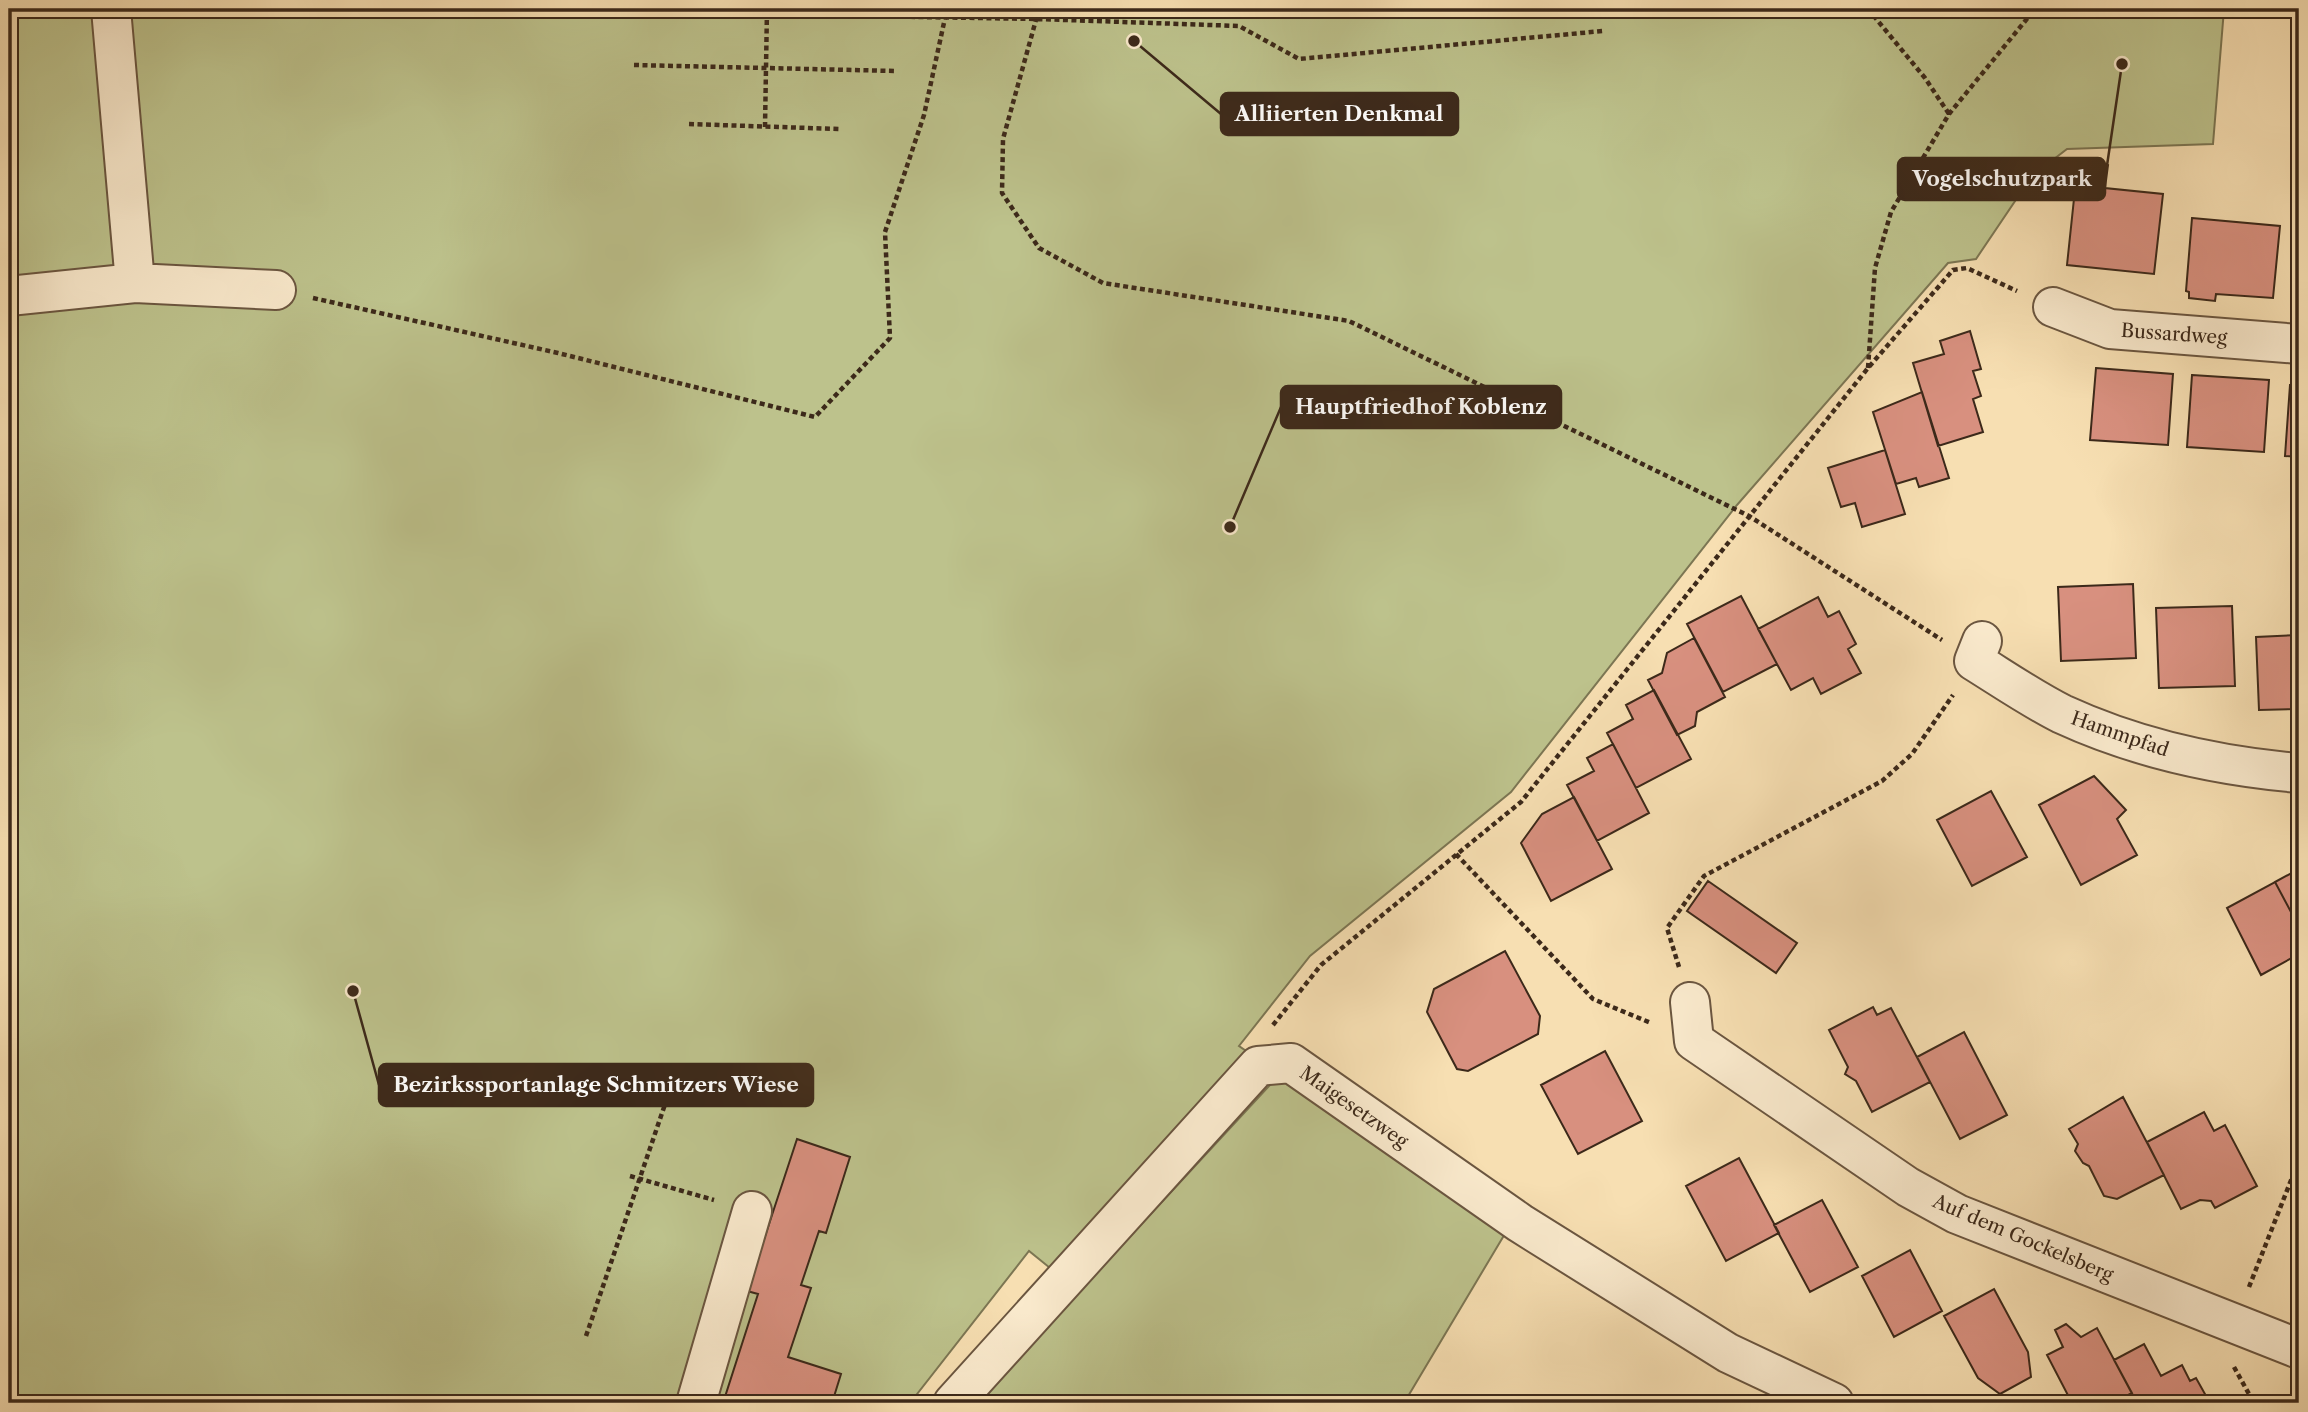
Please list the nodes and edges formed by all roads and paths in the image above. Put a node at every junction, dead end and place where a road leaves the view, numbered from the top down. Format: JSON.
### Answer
{"nodes":[{"id":1,"x":111,"y":9,"type":"edge"},
{"id":2,"x":664,"y":9,"type":"edge"},
{"id":3,"x":1039,"y":9,"type":"edge"},
{"id":4,"x":1868,"y":9,"type":"edge"},
{"id":5,"x":2035,"y":9,"type":"edge"},
{"id":6,"x":680,"y":11,"type":"edge"},
{"id":7,"x":767,"y":12,"type":"edge"},
{"id":8,"x":945,"y":18,"type":"junction"},
{"id":9,"x":1037,"y":19,"type":"junction"},
{"id":10,"x":1603,"y":31,"type":"dead end"},
{"id":11,"x":634,"y":65,"type":"dead end"},
{"id":12,"x":766,"y":68,"type":"junction"},
{"id":13,"x":896,"y":71,"type":"dead end"},
{"id":14,"x":1950,"y":114,"type":"junction"},
{"id":15,"x":689,"y":124,"type":"dead end"},
{"id":16,"x":765,"y":127,"type":"junction"},
{"id":17,"x":839,"y":129,"type":"dead end"},
{"id":18,"x":135,"y":283,"type":"junction"},
{"id":19,"x":276,"y":290,"type":"joint"},
{"id":20,"x":9,"y":296,"type":"edge"},
{"id":21,"x":2053,"y":307,"type":"joint"},
{"id":22,"x":2299,"y":344,"type":"edge"},
{"id":23,"x":1868,"y":368,"type":"junction"},
{"id":24,"x":1749,"y":516,"type":"junction"},
{"id":25,"x":1978,"y":651,"type":"junction"},
{"id":26,"x":2299,"y":773,"type":"edge"},
{"id":27,"x":1456,"y":854,"type":"junction"},
{"id":28,"x":1690,"y":1002,"type":"joint"},
{"id":29,"x":1694,"y":1041,"type":"junction"},
{"id":30,"x":1258,"y":1066,"type":"junction"},
{"id":31,"x":674,"y":1078,"type":"dead end"},
{"id":32,"x":2299,"y":1160,"type":"edge"},
{"id":33,"x":630,"y":1177,"type":"dead end"},
{"id":34,"x":640,"y":1179,"type":"junction"},
{"id":35,"x":752,"y":1211,"type":"joint"},
{"id":36,"x":2251,"y":1282,"type":"dead end"},
{"id":37,"x":586,"y":1336,"type":"dead end"},
{"id":38,"x":2299,"y":1349,"type":"edge"},
{"id":39,"x":2227,"y":1355,"type":"dead end"},
{"id":40,"x":696,"y":1403,"type":"edge"},
{"id":41,"x":953,"y":1403,"type":"edge"},
{"id":42,"x":1833,"y":1403,"type":"edge"},
{"id":43,"x":2254,"y":1403,"type":"edge"}],
"edges":[{"from":1,"to":18,"type":"street"},
{"from":2,"to":6,"type":"path"},
{"from":3,"to":9,"type":"path"},
{"from":4,"to":14,"type":"path"},
{"from":5,"to":14,"type":"path"},
{"from":6,"to":7,"type":"path"},
{"from":7,"to":8,"type":"path"},
{"from":7,"to":12,"type":"path"},
{"from":8,"to":9,"type":"path"},
{"from":8,"to":19,"type":"path"},
{"from":9,"to":10,"type":"path"},
{"from":9,"to":24,"type":"path"},
{"from":11,"to":12,"type":"path"},
{"from":12,"to":13,"type":"path"},
{"from":12,"to":16,"type":"path"},
{"from":14,"to":23,"type":"path"},
{"from":15,"to":16,"type":"path"},
{"from":16,"to":17,"type":"path"},
{"from":18,"to":19,"type":"street"},
{"from":18,"to":20,"type":"street"},
{"from":21,"to":22,"type":"street","name":"Bussardweg"},
{"from":21,"to":23,"type":"path"},
{"from":23,"to":24,"type":"path"},
{"from":24,"to":25,"type":"path"},
{"from":24,"to":27,"type":"path"},
{"from":25,"to":26,"type":"street","name":"Hammpfad"},
{"from":25,"to":28,"type":"path"},
{"from":27,"to":29,"type":"path"},
{"from":27,"to":30,"type":"path"},
{"from":28,"to":29,"type":"street"},
{"from":29,"to":38,"type":"street","name":"Auf dem Gockelsberg"},
{"from":30,"to":41,"type":"street"},
{"from":30,"to":42,"type":"street","name":"Maigesetzweg"},
{"from":31,"to":34,"type":"path"},
{"from":32,"to":36,"type":"path"},
{"from":33,"to":34,"type":"path"},
{"from":34,"to":35,"type":"path"},
{"from":34,"to":37,"type":"path"},
{"from":35,"to":40,"type":"street"},
{"from":39,"to":43,"type":"path"}]}
